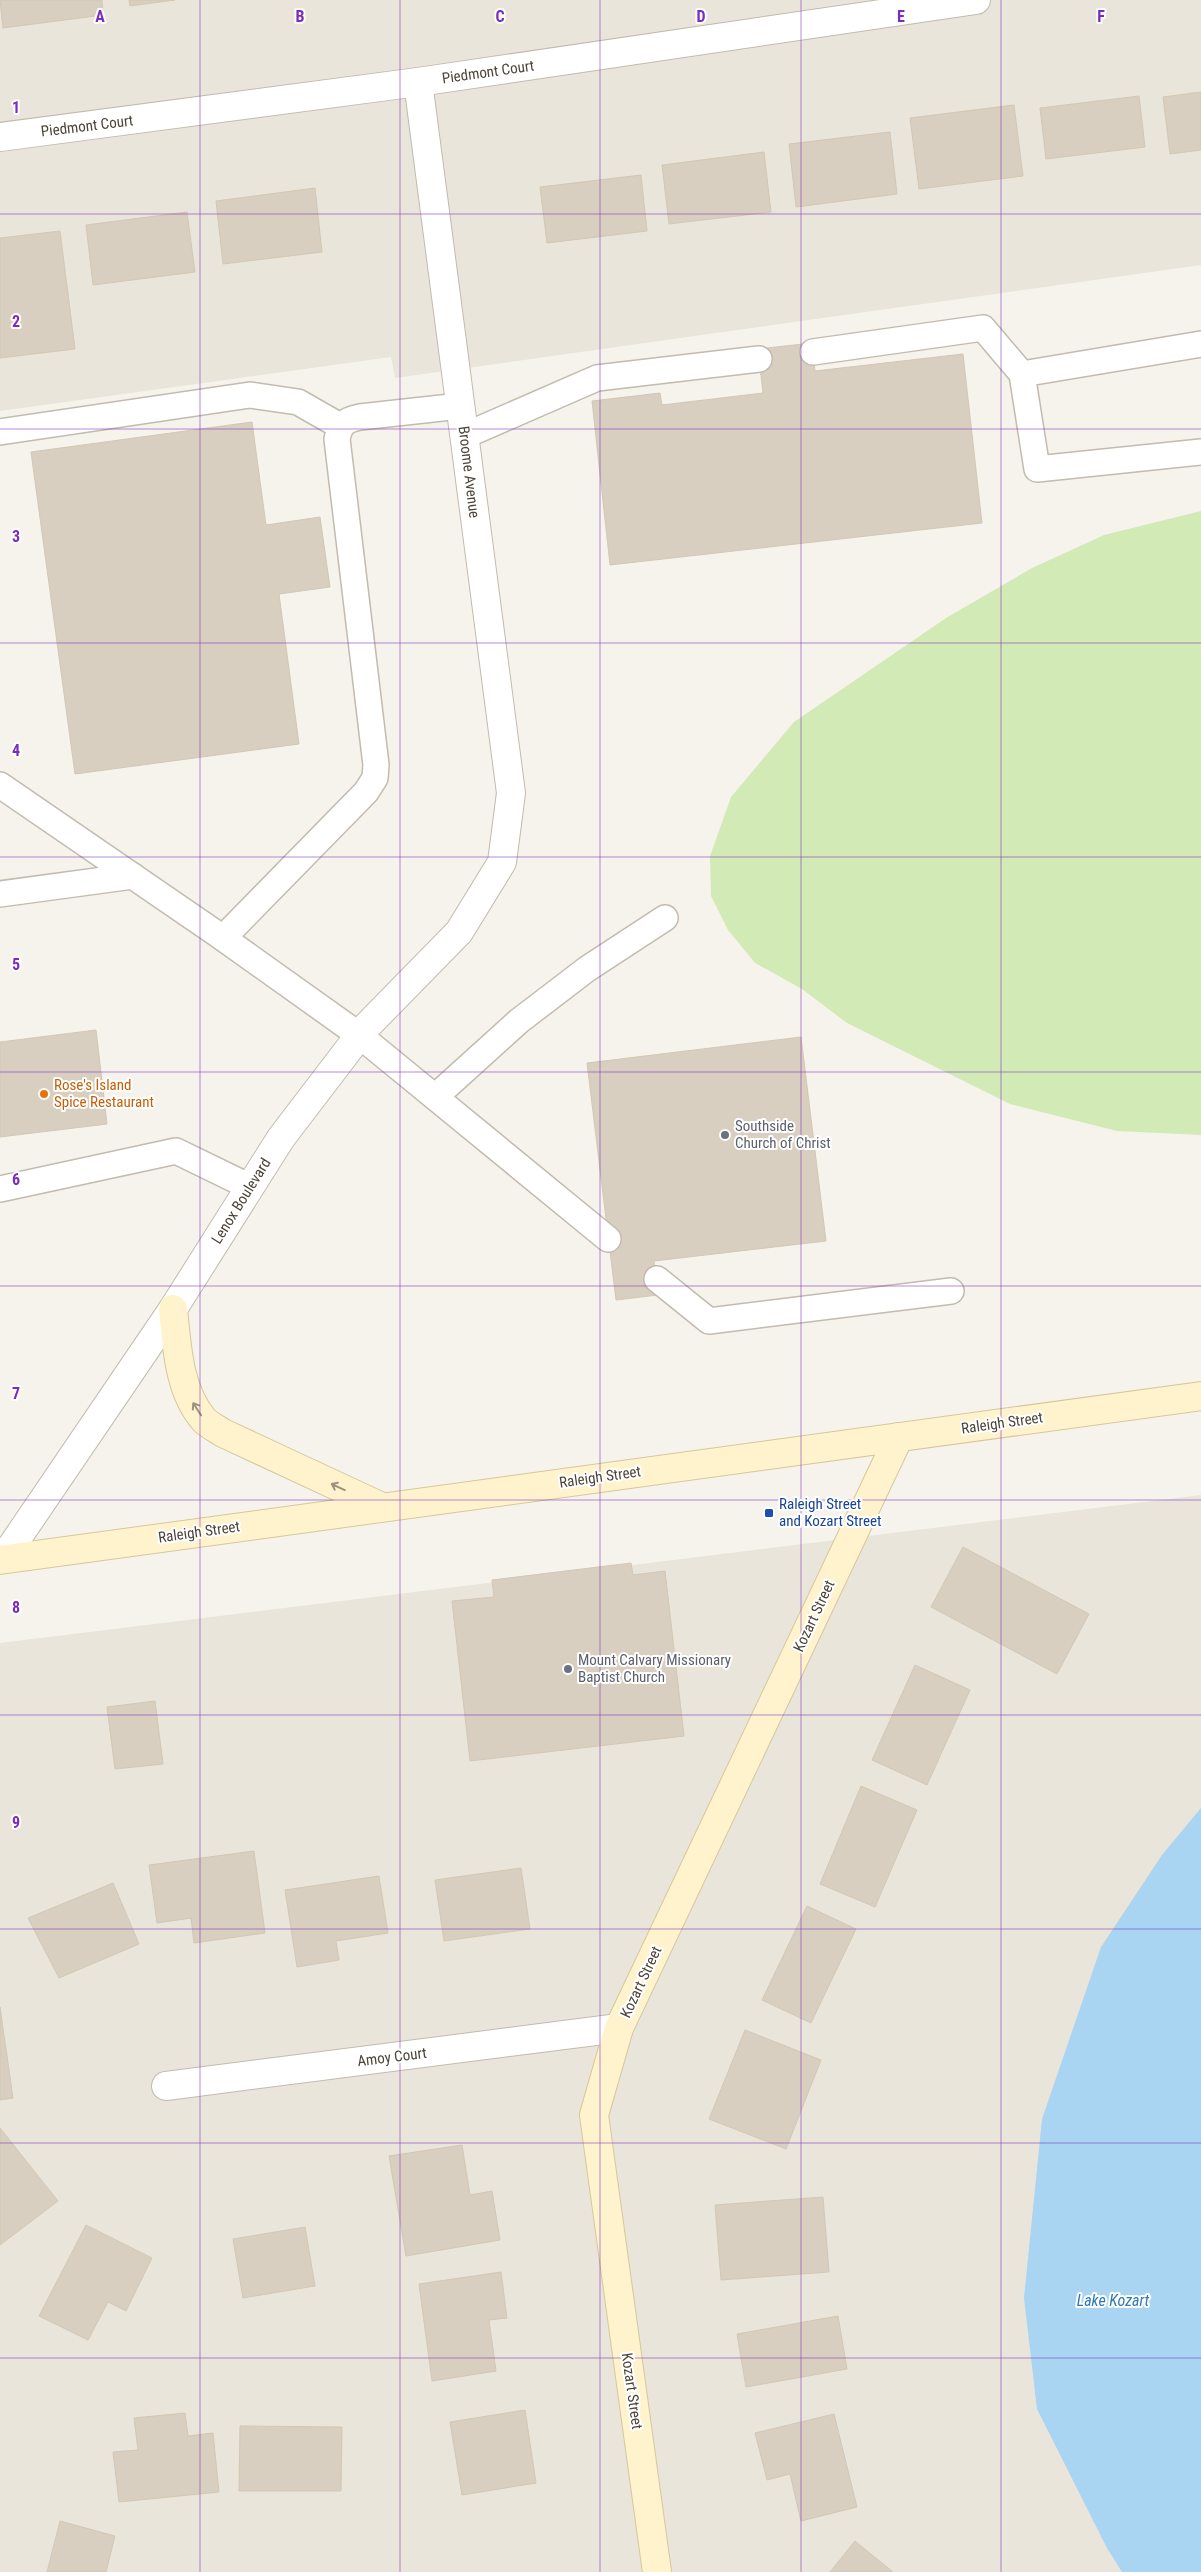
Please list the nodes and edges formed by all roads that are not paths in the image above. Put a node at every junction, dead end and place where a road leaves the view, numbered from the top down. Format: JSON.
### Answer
{"nodes":[{"id":1,"x":976,"y":0,"type":"edge"},
{"id":2,"x":418,"y":82,"type":"junction"},
{"id":3,"x":0,"y":137,"type":"edge"},
{"id":4,"x":1201,"y":344,"type":"edge"},
{"id":5,"x":813,"y":352,"type":"dead end"},
{"id":6,"x":759,"y":359,"type":"dead end"},
{"id":7,"x":1022,"y":374,"type":"junction"},
{"id":8,"x":460,"y":406,"type":"junction"},
{"id":9,"x":340,"y":426,"type":"junction"},
{"id":10,"x":0,"y":432,"type":"edge"},
{"id":11,"x":464,"y":436,"type":"junction"},
{"id":12,"x":1201,"y":452,"type":"edge"},
{"id":13,"x":0,"y":785,"type":"edge"},
{"id":14,"x":502,"y":862,"type":"joint"},
{"id":15,"x":133,"y":876,"type":"junction"},
{"id":16,"x":0,"y":894,"type":"edge"},
{"id":17,"x":665,"y":918,"type":"dead end"},
{"id":18,"x":222,"y":938,"type":"junction"},
{"id":19,"x":359,"y":1035,"type":"junction"},
{"id":20,"x":435,"y":1097,"type":"junction"},
{"id":21,"x":250,"y":1187,"type":"junction"},
{"id":22,"x":0,"y":1189,"type":"edge"},
{"id":23,"x":608,"y":1239,"type":"dead end"},
{"id":24,"x":656,"y":1279,"type":"dead end"},
{"id":25,"x":951,"y":1291,"type":"dead end"},
{"id":26,"x":173,"y":1309,"type":"junction"},
{"id":27,"x":1201,"y":1396,"type":"edge"},
{"id":28,"x":899,"y":1437,"type":"junction"},
{"id":29,"x":382,"y":1507,"type":"junction"},
{"id":30,"x":2,"y":1560,"type":"edge"},
{"id":31,"x":619,"y":2028,"type":"junction"},
{"id":32,"x":166,"y":2086,"type":"dead end"},
{"id":33,"x":657,"y":2572,"type":"edge"}],
"edges":[{"from":1,"to":2,"type":"street","name":"Piedmont Court"},
{"from":2,"to":3,"type":"street","name":"Piedmont Court"},
{"from":2,"to":8,"type":"street","name":"Broome Avenue"},
{"from":4,"to":7,"type":"lane"},
{"from":5,"to":7,"type":"lane"},
{"from":6,"to":11,"type":"lane"},
{"from":7,"to":12,"type":"lane"},
{"from":8,"to":9,"type":"lane"},
{"from":8,"to":11,"type":"street","name":"Broome Avenue"},
{"from":9,"to":10,"type":"lane"},
{"from":9,"to":18,"type":"lane"},
{"from":11,"to":14,"type":"street","name":"Broome Avenue"},
{"from":13,"to":15,"type":"lane"},
{"from":14,"to":19,"type":"street","name":"Lenox Boulevard"},
{"from":15,"to":16,"type":"lane"},
{"from":15,"to":18,"type":"lane"},
{"from":17,"to":20,"type":"lane"},
{"from":18,"to":19,"type":"lane"},
{"from":19,"to":20,"type":"lane"},
{"from":19,"to":21,"type":"street","name":"Lenox Boulevard"},
{"from":20,"to":23,"type":"lane"},
{"from":21,"to":22,"type":"lane"},
{"from":21,"to":26,"type":"street","name":"Lenox Boulevard"},
{"from":24,"to":25,"type":"lane"},
{"from":29,"to":26,"type":"street","one_way":true},
{"from":26,"to":30,"type":"street","name":"Lenox Boulevard"},
{"from":27,"to":28,"type":"street","name":"Raleigh Street"},
{"from":28,"to":29,"type":"street","name":"Raleigh Street"},
{"from":28,"to":31,"type":"street","name":"Kozart Street"},
{"from":29,"to":30,"type":"street","name":"Raleigh Street"},
{"from":31,"to":32,"type":"street","name":"Amoy Court"},
{"from":31,"to":33,"type":"street","name":"Kozart Street"}]}
